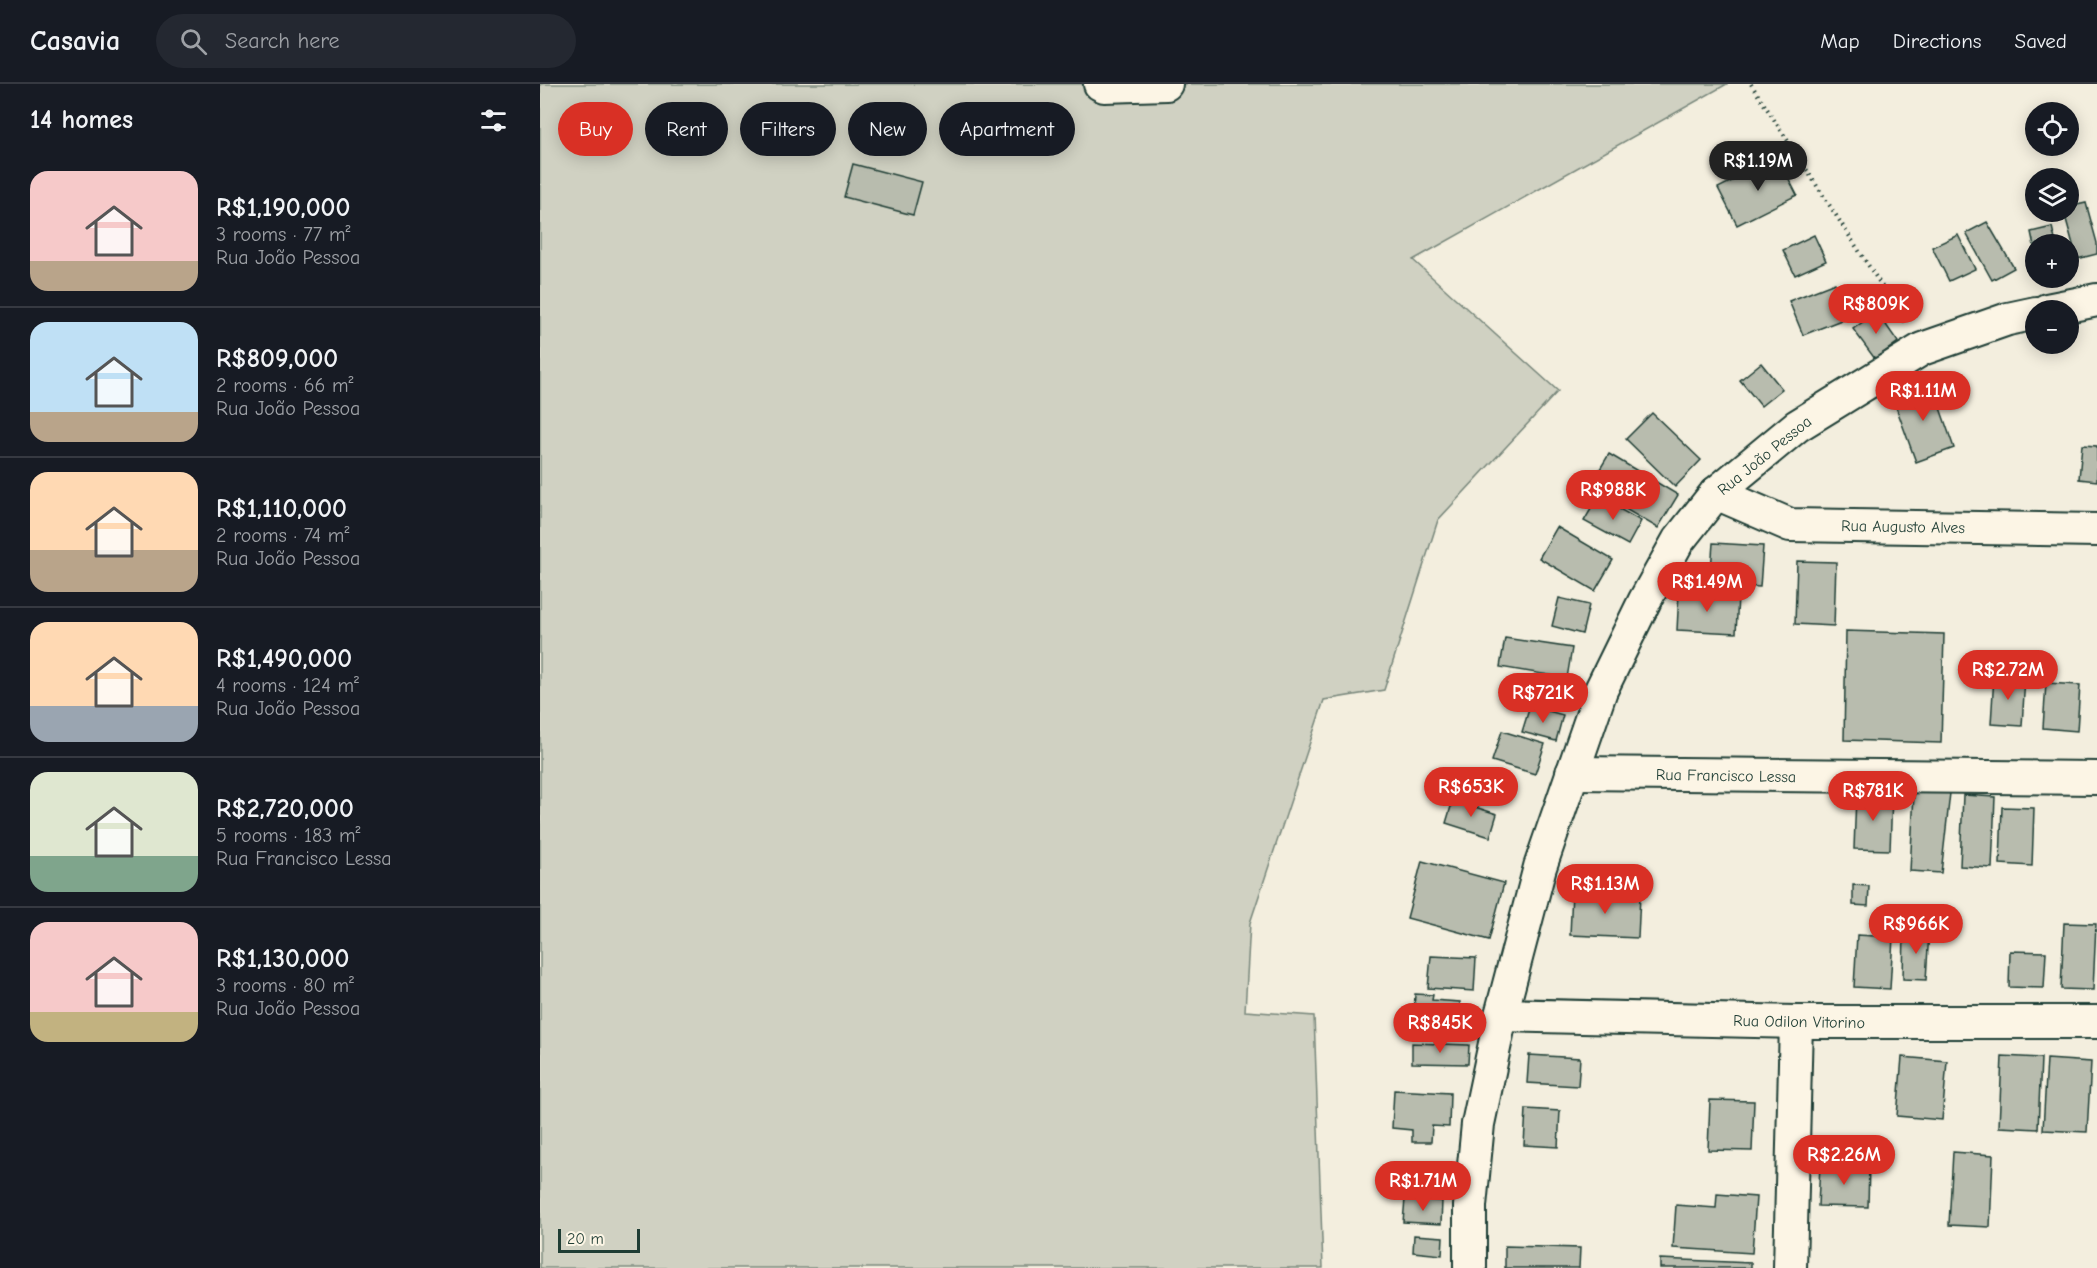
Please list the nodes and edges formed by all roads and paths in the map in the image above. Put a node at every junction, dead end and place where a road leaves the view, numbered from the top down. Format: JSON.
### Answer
{"nodes":[{"id":1,"x":1101,"y":84,"type":"edge"},
{"id":2,"x":1166,"y":84,"type":"edge"},
{"id":3,"x":1751,"y":84,"type":"edge"},
{"id":4,"x":2097,"y":300,"type":"edge"},
{"id":5,"x":2079,"y":304,"type":"edge"},
{"id":6,"x":2025,"y":315,"type":"edge"},
{"id":7,"x":1922,"y":349,"type":"junction"},
{"id":8,"x":1716,"y":493,"type":"junction"},
{"id":9,"x":2097,"y":530,"type":"edge"},
{"id":10,"x":1572,"y":773,"type":"junction"},
{"id":11,"x":2097,"y":778,"type":"edge"},
{"id":12,"x":1501,"y":1015,"type":"junction"},
{"id":13,"x":1796,"y":1022,"type":"junction"},
{"id":14,"x":2097,"y":1022,"type":"edge"},
{"id":15,"x":1470,"y":1268,"type":"edge"},
{"id":16,"x":1790,"y":1268,"type":"edge"}],
"edges":[{"from":1,"to":2,"type":"street"},
{"from":3,"to":7,"type":"path"},
{"from":4,"to":5,"type":"street"},
{"from":6,"to":7,"type":"street","name":"Rua João Pessoa"},
{"from":7,"to":8,"type":"street","name":"Rua João Pessoa"},
{"from":8,"to":9,"type":"street","name":"Rua Augusto Alves"},
{"from":8,"to":10,"type":"street","name":"Rua João Pessoa"},
{"from":10,"to":11,"type":"street","name":"Rua Francisco Lessa"},
{"from":10,"to":12,"type":"street","name":"Rua João Pessoa"},
{"from":12,"to":13,"type":"street","name":"Rua Odilon Vitorino"},
{"from":12,"to":15,"type":"street","name":"Rua João Pessoa"},
{"from":13,"to":14,"type":"street","name":"Rua Odilon Vitorino"},
{"from":13,"to":16,"type":"street"}]}
